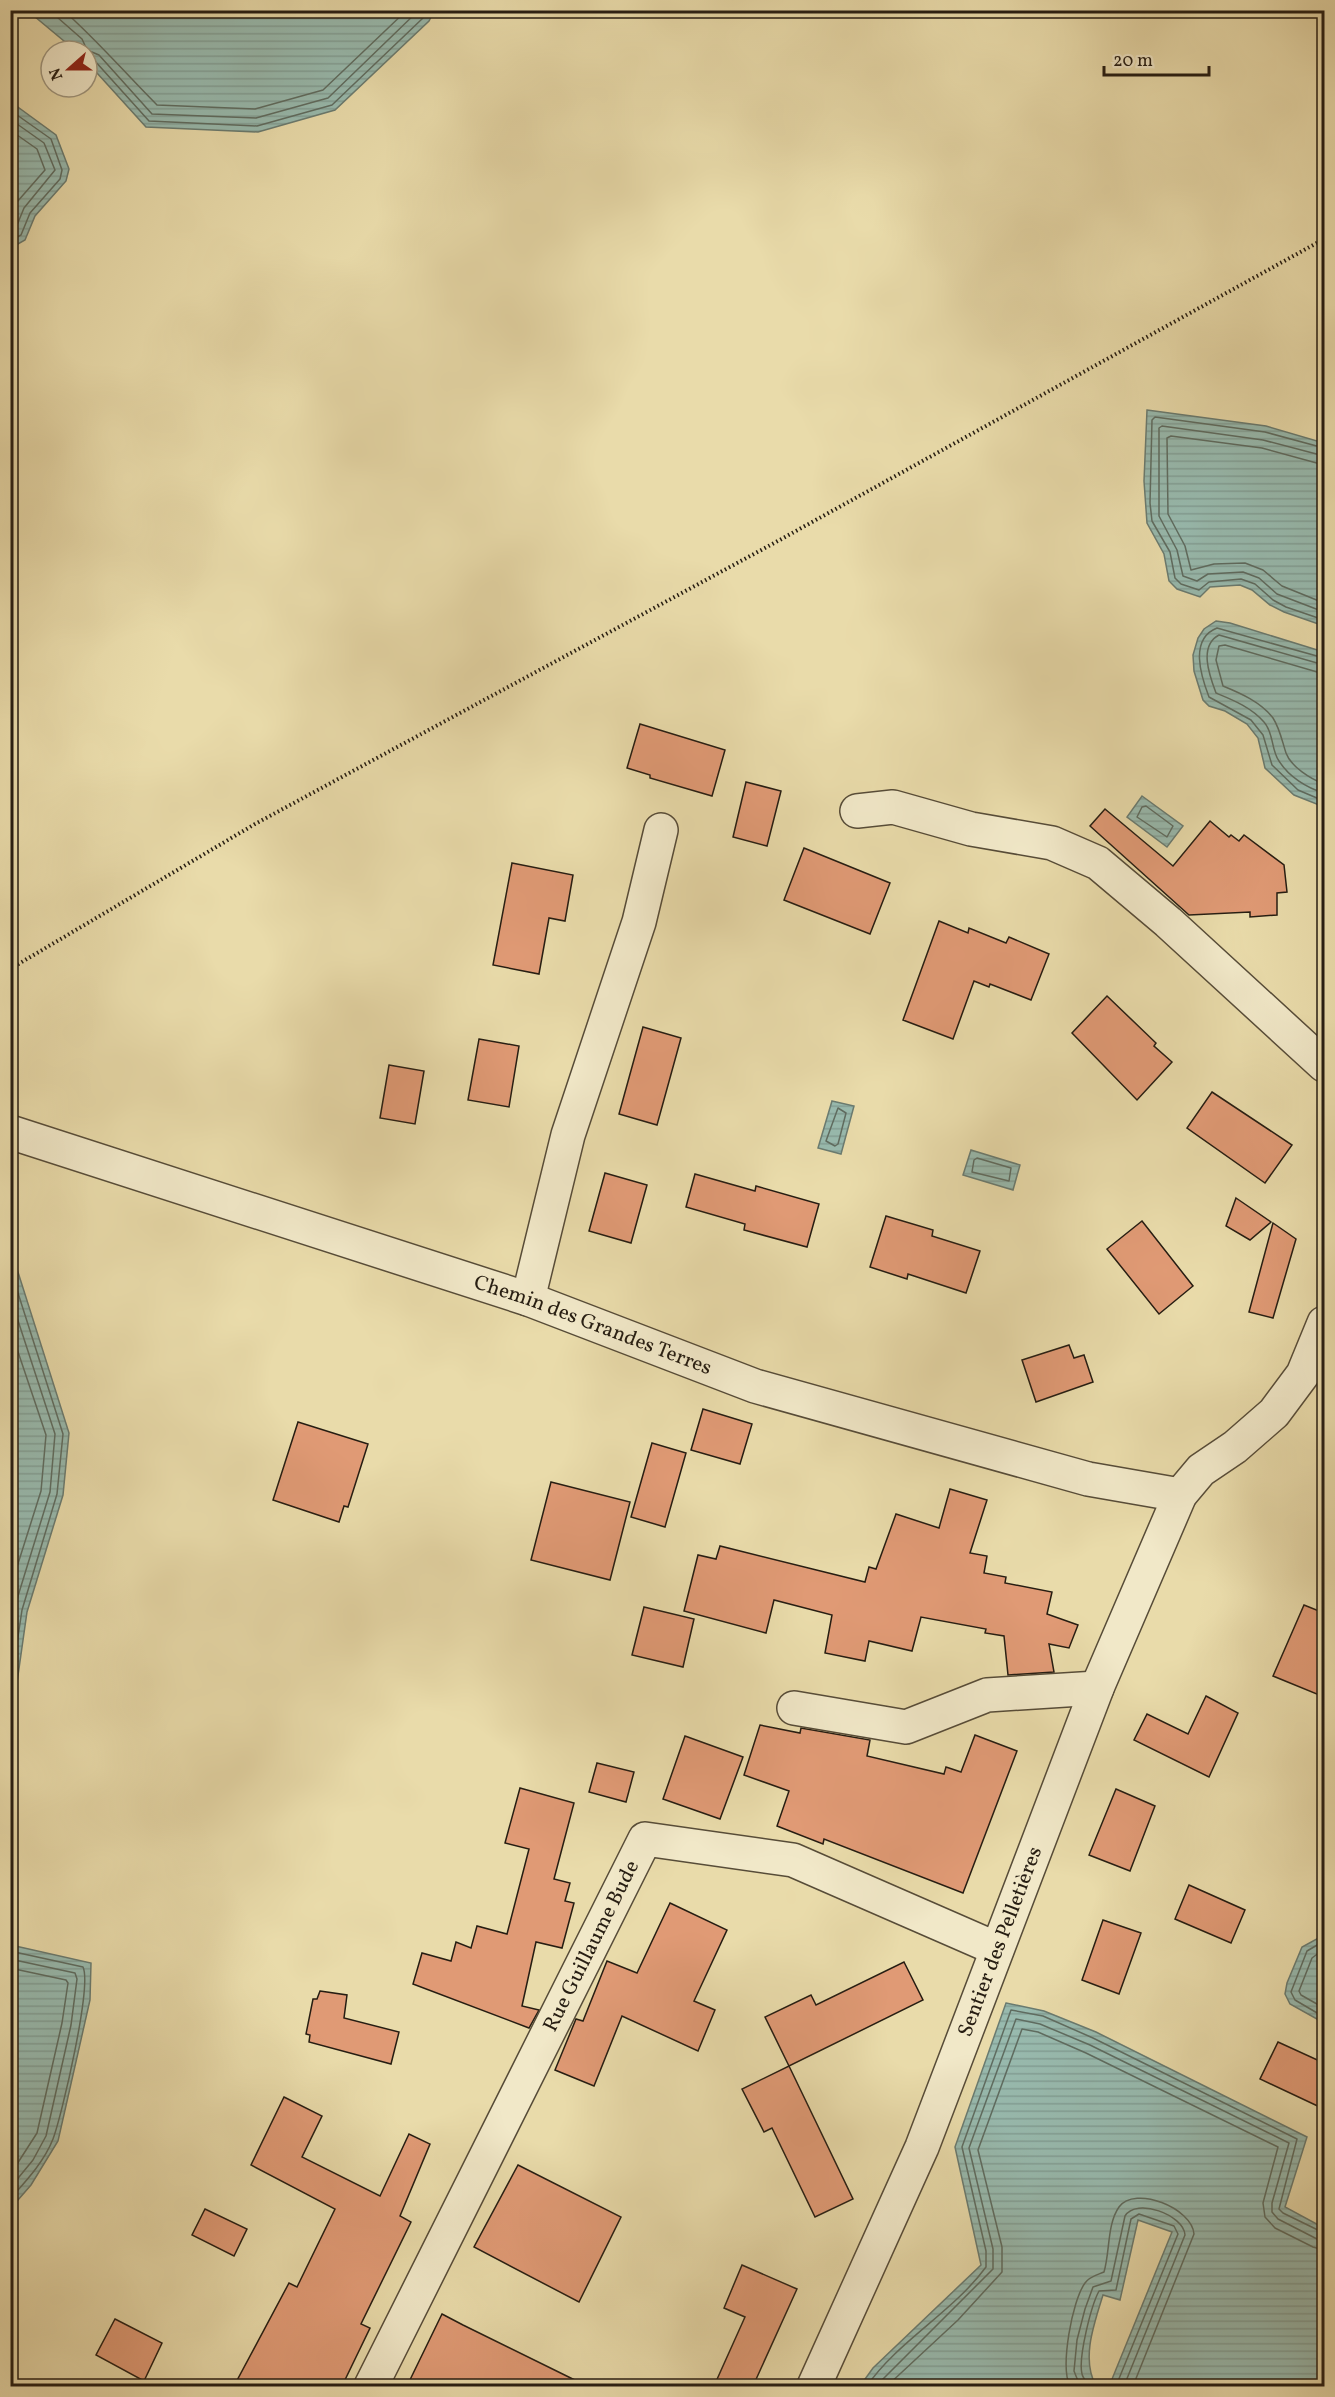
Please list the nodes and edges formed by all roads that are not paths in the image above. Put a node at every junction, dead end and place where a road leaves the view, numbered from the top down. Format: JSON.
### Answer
{"nodes":[{"id":1,"x":857,"y":811,"type":"dead end"},
{"id":2,"x":661,"y":830,"type":"dead end"},
{"id":3,"x":1324,"y":1065,"type":"edge"},
{"id":4,"x":10,"y":1132,"type":"edge"},
{"id":5,"x":528,"y":1299,"type":"junction"},
{"id":6,"x":1324,"y":1323,"type":"edge"},
{"id":7,"x":1180,"y":1495,"type":"junction"},
{"id":8,"x":1097,"y":1688,"type":"junction"},
{"id":9,"x":795,"y":1708,"type":"dead end"},
{"id":10,"x":997,"y":1949,"type":"junction"},
{"id":11,"x":371,"y":2386,"type":"edge"},
{"id":12,"x":814,"y":2386,"type":"edge"}],
"edges":[{"from":1,"to":3,"type":"street"},
{"from":2,"to":5,"type":"street"},
{"from":4,"to":5,"type":"street","name":"Chemin des Grandes Terres"},
{"from":5,"to":7,"type":"street","name":"Chemin des Grandes Terres"},
{"from":6,"to":7,"type":"street","name":"Sentier des Pelletières"},
{"from":7,"to":8,"type":"street","name":"Sentier des Pelletières"},
{"from":8,"to":9,"type":"street"},
{"from":8,"to":10,"type":"street","name":"Sentier des Pelletières"},
{"from":10,"to":11,"type":"street","name":"Rue Guillaume Bude"},
{"from":10,"to":12,"type":"street","name":"Sentier des Pelletières"}]}
